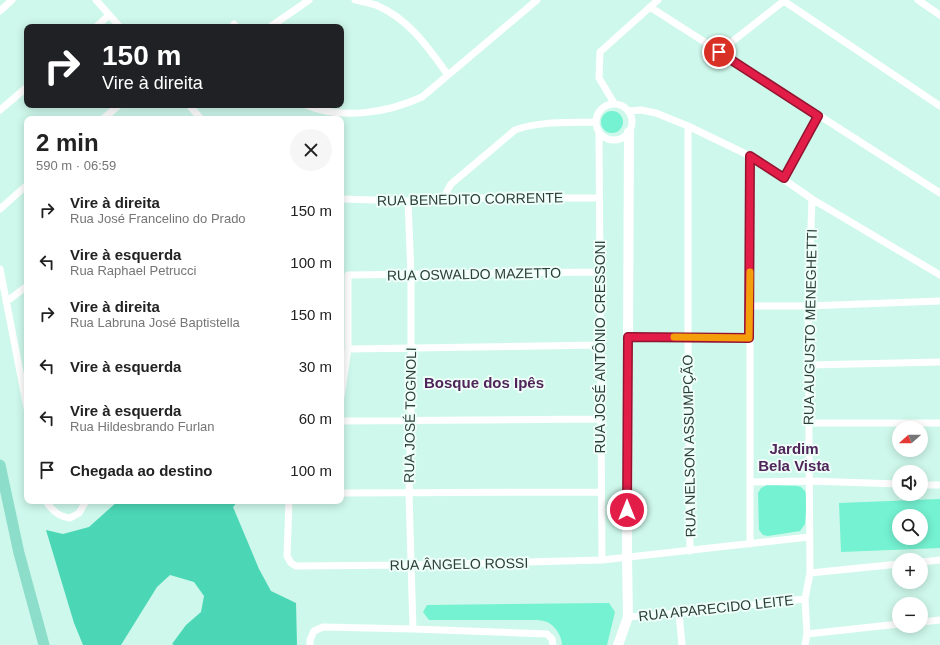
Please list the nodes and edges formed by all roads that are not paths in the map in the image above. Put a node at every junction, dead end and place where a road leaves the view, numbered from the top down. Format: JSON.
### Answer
{"nodes":[{"id":1,"x":12,"y":0,"type":"edge"},
{"id":2,"x":96,"y":0,"type":"edge"},
{"id":3,"x":309,"y":0,"type":"edge"},
{"id":4,"x":355,"y":0,"type":"edge"},
{"id":5,"x":537,"y":0,"type":"edge"},
{"id":6,"x":658,"y":0,"type":"edge"},
{"id":7,"x":784,"y":0,"type":"edge"},
{"id":8,"x":918,"y":0,"type":"edge"},
{"id":9,"x":650,"y":7,"type":"junction"},
{"id":10,"x":0,"y":10,"type":"edge"},
{"id":11,"x":109,"y":15,"type":"junction"},
{"id":12,"x":940,"y":15,"type":"edge"},
{"id":13,"x":99,"y":24,"type":"edge"},
{"id":14,"x":117,"y":24,"type":"edge"},
{"id":15,"x":274,"y":24,"type":"edge"},
{"id":16,"x":719,"y":52,"type":"junction"},
{"id":17,"x":448,"y":75,"type":"junction"},
{"id":18,"x":24,"y":90,"type":"edge"},
{"id":19,"x":614,"y":103,"type":"junction"},
{"id":20,"x":940,"y":106,"type":"edge"},
{"id":21,"x":115,"y":108,"type":"edge"},
{"id":22,"x":192,"y":108,"type":"edge"},
{"id":23,"x":316,"y":108,"type":"edge"},
{"id":24,"x":0,"y":110,"type":"edge"},
{"id":25,"x":628,"y":111,"type":"junction"},
{"id":26,"x":106,"y":116,"type":"edge"},
{"id":27,"x":198,"y":116,"type":"edge"},
{"id":28,"x":818,"y":116,"type":"junction"},
{"id":29,"x":595,"y":122,"type":"junction"},
{"id":30,"x":688,"y":126,"type":"junction"},
{"id":31,"x":629,"y":132,"type":"junction"},
{"id":32,"x":599,"y":134,"type":"junction"},
{"id":33,"x":750,"y":156,"type":"junction"},
{"id":34,"x":784,"y":178,"type":"junction"},
{"id":35,"x":24,"y":188,"type":"edge"},
{"id":36,"x":940,"y":193,"type":"edge"},
{"id":37,"x":445,"y":198,"type":"junction"},
{"id":38,"x":599,"y":198,"type":"junction"},
{"id":39,"x":344,"y":199,"type":"edge"},
{"id":40,"x":812,"y":199,"type":"junction"},
{"id":41,"x":408,"y":201,"type":"junction"},
{"id":42,"x":0,"y":209,"type":"edge"},
{"id":43,"x":0,"y":269,"type":"edge"},
{"id":44,"x":600,"y":272,"type":"junction"},
{"id":45,"x":411,"y":275,"type":"junction"},
{"id":46,"x":940,"y":276,"type":"edge"},
{"id":47,"x":24,"y":288,"type":"edge"},
{"id":48,"x":940,"y":301,"type":"edge"},
{"id":49,"x":6,"y":302,"type":"junction"},
{"id":50,"x":749,"y":306,"type":"junction"},
{"id":51,"x":808,"y":306,"type":"junction"},
{"id":52,"x":628,"y":337,"type":"junction"},
{"id":53,"x":688,"y":337,"type":"junction"},
{"id":54,"x":749,"y":338,"type":"junction"},
{"id":55,"x":601,"y":344,"type":"junction"},
{"id":56,"x":348,"y":349,"type":"junction"},
{"id":57,"x":412,"y":349,"type":"junction"},
{"id":58,"x":940,"y":362,"type":"edge"},
{"id":59,"x":810,"y":365,"type":"junction"},
{"id":60,"x":344,"y":376,"type":"edge"},
{"id":61,"x":24,"y":393,"type":"edge"},
{"id":62,"x":600,"y":419,"type":"junction"},
{"id":63,"x":411,"y":420,"type":"junction"},
{"id":64,"x":344,"y":421,"type":"edge"},
{"id":65,"x":808,"y":424,"type":"junction"},
{"id":66,"x":940,"y":424,"type":"edge"},
{"id":67,"x":0,"y":465,"type":"edge"},
{"id":68,"x":809,"y":481,"type":"junction"},
{"id":69,"x":750,"y":482,"type":"junction"},
{"id":70,"x":892,"y":484,"type":"edge"},
{"id":71,"x":928,"y":485,"type":"edge"},
{"id":72,"x":940,"y":485,"type":"edge"},
{"id":73,"x":600,"y":492,"type":"junction"},
{"id":74,"x":344,"y":493,"type":"edge"},
{"id":75,"x":410,"y":493,"type":"junction"},
{"id":76,"x":48,"y":504,"type":"edge"},
{"id":77,"x":84,"y":504,"type":"edge"},
{"id":78,"x":289,"y":504,"type":"edge"},
{"id":79,"x":809,"y":537,"type":"junction"},
{"id":80,"x":750,"y":544,"type":"junction"},
{"id":81,"x":690,"y":551,"type":"junction"},
{"id":82,"x":627,"y":558,"type":"junction"},
{"id":83,"x":602,"y":560,"type":"junction"},
{"id":84,"x":940,"y":560,"type":"edge"},
{"id":85,"x":928,"y":561,"type":"edge"},
{"id":86,"x":892,"y":565,"type":"edge"},
{"id":87,"x":412,"y":566,"type":"junction"},
{"id":88,"x":810,"y":572,"type":"junction"},
{"id":89,"x":804,"y":599,"type":"junction"},
{"id":90,"x":679,"y":613,"type":"junction"},
{"id":91,"x":628,"y":617,"type":"junction"},
{"id":92,"x":940,"y":620,"type":"edge"},
{"id":93,"x":928,"y":621,"type":"edge"},
{"id":94,"x":892,"y":625,"type":"edge"},
{"id":95,"x":414,"y":629,"type":"junction"},
{"id":96,"x":807,"y":634,"type":"junction"},
{"id":97,"x":44,"y":645,"type":"edge"},
{"id":98,"x":310,"y":645,"type":"edge"},
{"id":99,"x":553,"y":645,"type":"edge"},
{"id":100,"x":618,"y":645,"type":"edge"},
{"id":101,"x":682,"y":645,"type":"edge"},
{"id":102,"x":805,"y":645,"type":"edge"}],
"edges":[{"from":1,"to":10,"type":"street"},
{"from":2,"to":11,"type":"street"},
{"from":3,"to":15,"type":"street"},
{"from":4,"to":17,"type":"street"},
{"from":5,"to":17,"type":"street"},
{"from":6,"to":9,"type":"street"},
{"from":7,"to":16,"type":"street"},
{"from":7,"to":20,"type":"street"},
{"from":8,"to":12,"type":"street"},
{"from":9,"to":16,"type":"street"},
{"from":9,"to":19,"type":"street"},
{"from":11,"to":13,"type":"street"},
{"from":11,"to":14,"type":"street"},
{"from":16,"to":28,"type":"street"},
{"from":17,"to":23,"type":"street"},
{"from":18,"to":24,"type":"street"},
{"from":19,"to":25,"type":"street"},
{"from":19,"to":29,"type":"street"},
{"from":21,"to":26,"type":"street"},
{"from":22,"to":27,"type":"street"},
{"from":25,"to":30,"type":"street"},
{"from":25,"to":31,"type":"street"},
{"from":28,"to":34,"type":"street"},
{"from":28,"to":36,"type":"street"},
{"from":29,"to":32,"type":"street"},
{"from":29,"to":37,"type":"street"},
{"from":30,"to":33,"type":"street"},
{"from":30,"to":53,"type":"street","name":"RUA NELSON ASSUMPÇÃO"},
{"from":31,"to":32,"type":"street"},
{"from":31,"to":52,"type":"street","name":"RUA JOSÉ ANTÔNIO CRESSONI"},
{"from":32,"to":38,"type":"street","name":"RUA JOSÉ ANTÔNIO CRESSONI"},
{"from":33,"to":34,"type":"street"},
{"from":33,"to":50,"type":"street"},
{"from":34,"to":40,"type":"street"},
{"from":35,"to":42,"type":"street"},
{"from":37,"to":38,"type":"street","name":"RUA BENEDITO CORRENTE"},
{"from":37,"to":41,"type":"street","name":"RUA BENEDITO CORRENTE"},
{"from":38,"to":44,"type":"street","name":"RUA JOSÉ ANTÔNIO CRESSONI"},
{"from":39,"to":41,"type":"street","name":"RUA BENEDITO CORRENTE"},
{"from":40,"to":46,"type":"street"},
{"from":40,"to":51,"type":"street","name":"RUA AUGUSTO MENEGHETTI"},
{"from":41,"to":45,"type":"street","name":"RUA JOSÉ TOGNOLI"},
{"from":43,"to":49,"type":"street"},
{"from":44,"to":45,"type":"street","name":"RUA OSWALDO MAZETTO"},
{"from":44,"to":55,"type":"street","name":"RUA JOSÉ ANTÔNIO CRESSONI"},
{"from":45,"to":56,"type":"street","name":"RUA OSWALDO MAZETTO"},
{"from":45,"to":57,"type":"street","name":"RUA JOSÉ TOGNOLI"},
{"from":47,"to":49,"type":"street"},
{"from":48,"to":51,"type":"street"},
{"from":49,"to":61,"type":"street"},
{"from":50,"to":51,"type":"street"},
{"from":50,"to":54,"type":"street"},
{"from":51,"to":59,"type":"street","name":"RUA AUGUSTO MENEGHETTI"},
{"from":52,"to":53,"type":"street"},
{"from":52,"to":82,"type":"street","name":"RUA JOSÉ ANTÔNIO CRESSONI"},
{"from":53,"to":54,"type":"street"},
{"from":53,"to":81,"type":"street","name":"RUA NELSON ASSUMPÇÃO"},
{"from":54,"to":69,"type":"street"},
{"from":55,"to":57,"type":"street"},
{"from":55,"to":62,"type":"street","name":"RUA JOSÉ ANTÔNIO CRESSONI"},
{"from":56,"to":57,"type":"street"},
{"from":56,"to":60,"type":"street"},
{"from":57,"to":63,"type":"street","name":"RUA JOSÉ TOGNOLI"},
{"from":58,"to":59,"type":"street"},
{"from":59,"to":65,"type":"street","name":"RUA AUGUSTO MENEGHETTI"},
{"from":62,"to":63,"type":"street"},
{"from":62,"to":73,"type":"street","name":"RUA JOSÉ ANTÔNIO CRESSONI"},
{"from":63,"to":64,"type":"street"},
{"from":63,"to":75,"type":"street","name":"RUA JOSÉ TOGNOLI"},
{"from":65,"to":66,"type":"street"},
{"from":65,"to":68,"type":"street","name":"RUA AUGUSTO MENEGHETTI"},
{"from":67,"to":97,"type":"main road"},
{"from":68,"to":69,"type":"street"},
{"from":68,"to":70,"type":"street"},
{"from":68,"to":79,"type":"street","name":"RUA AUGUSTO MENEGHETTI"},
{"from":69,"to":80,"type":"street"},
{"from":71,"to":72,"type":"street"},
{"from":73,"to":75,"type":"street"},
{"from":73,"to":83,"type":"street","name":"RUA JOSÉ ANTÔNIO CRESSONI"},
{"from":74,"to":75,"type":"street"},
{"from":75,"to":87,"type":"street","name":"RUA JOSÉ TOGNOLI"},
{"from":76,"to":77,"type":"street"},
{"from":78,"to":87,"type":"street","name":"RUA ÂNGELO ROSSI"},
{"from":79,"to":80,"type":"street","name":"RUA ÂNGELO ROSSI"},
{"from":79,"to":88,"type":"street","name":"RUA AUGUSTO MENEGHETTI"},
{"from":80,"to":81,"type":"street","name":"RUA ÂNGELO ROSSI"},
{"from":81,"to":82,"type":"street","name":"RUA ÂNGELO ROSSI"},
{"from":82,"to":83,"type":"street","name":"RUA ÂNGELO ROSSI"},
{"from":82,"to":91,"type":"street","name":"RUA JOSÉ ANTÔNIO CRESSONI"},
{"from":83,"to":87,"type":"street","name":"RUA ÂNGELO ROSSI"},
{"from":84,"to":85,"type":"street"},
{"from":86,"to":88,"type":"street"},
{"from":87,"to":95,"type":"street","name":"RUA JOSÉ TOGNOLI"},
{"from":88,"to":89,"type":"street","name":"RUA AUGUSTO MENEGHETTI"},
{"from":89,"to":90,"type":"street","name":"RUA APARECIDO LEITE"},
{"from":89,"to":96,"type":"street","name":"RUA AUGUSTO MENEGHETTI"},
{"from":90,"to":91,"type":"street","name":"RUA APARECIDO LEITE"},
{"from":90,"to":101,"type":"street"},
{"from":91,"to":100,"type":"street","name":"RUA JOSÉ ANTÔNIO CRESSONI"},
{"from":92,"to":93,"type":"street"},
{"from":94,"to":96,"type":"street"},
{"from":95,"to":98,"type":"street"},
{"from":95,"to":99,"type":"street"},
{"from":96,"to":102,"type":"street","name":"RUA AUGUSTO MENEGHETTI"}]}
